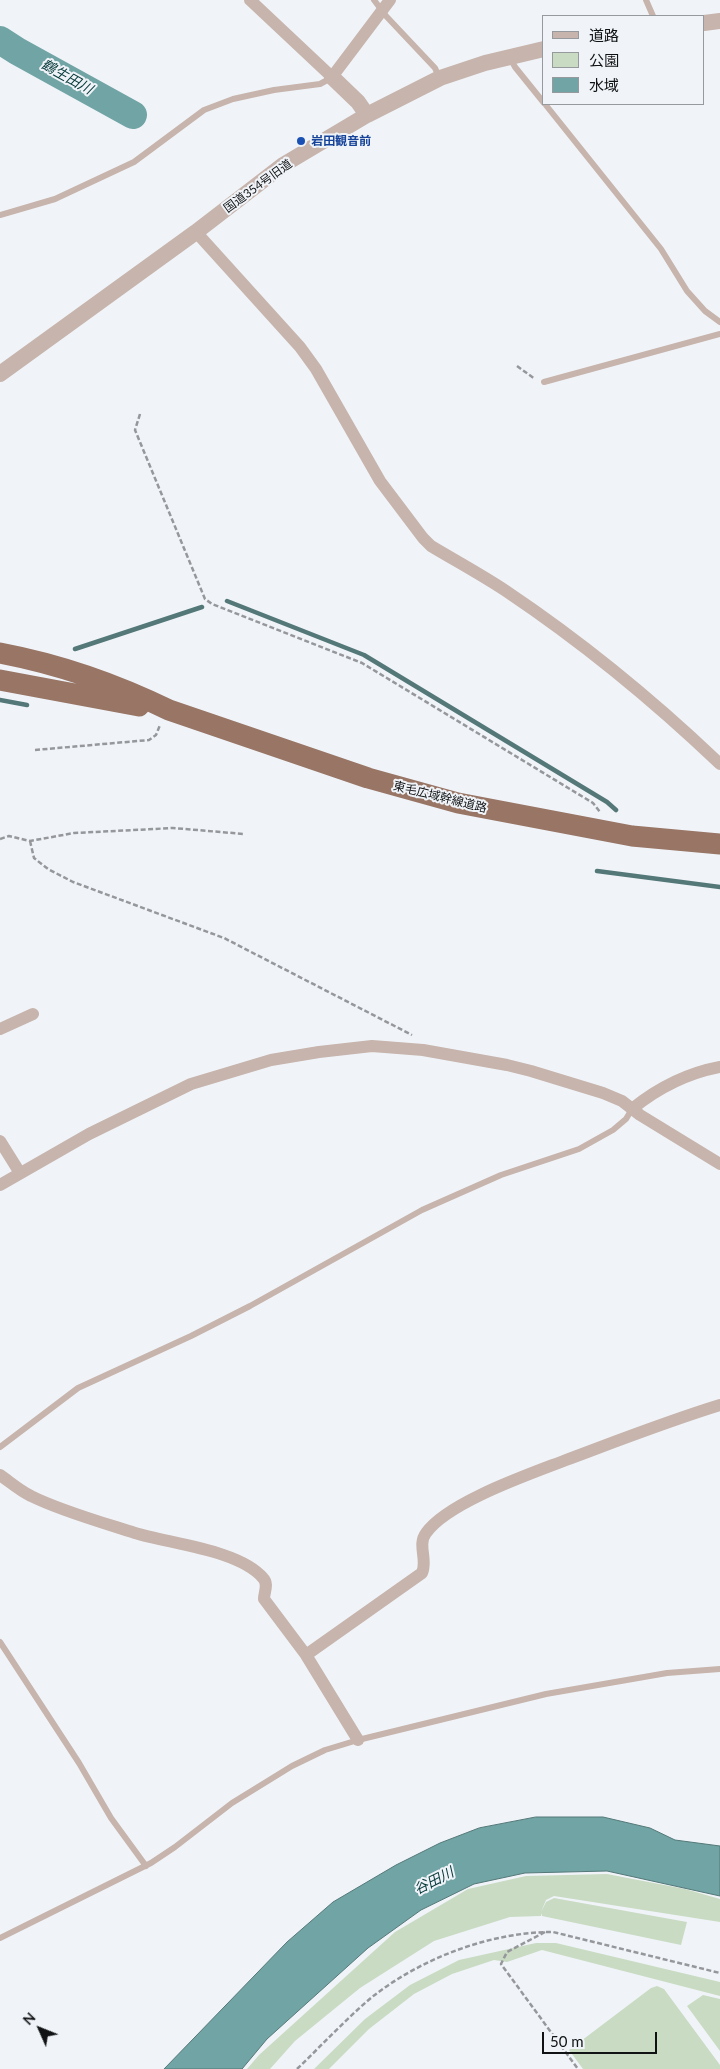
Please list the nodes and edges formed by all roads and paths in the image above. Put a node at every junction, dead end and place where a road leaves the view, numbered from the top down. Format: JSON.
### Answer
{"nodes":[{"id":1,"x":250,"y":0,"type":"edge"},
{"id":2,"x":646,"y":0,"type":"edge"},
{"id":3,"x":382,"y":3,"type":"edge"},
{"id":4,"x":653,"y":15,"type":"edge"},
{"id":5,"x":720,"y":21,"type":"edge"},
{"id":6,"x":705,"y":23,"type":"edge"},
{"id":7,"x":542,"y":49,"type":"edge"},
{"id":8,"x":509,"y":57,"type":"junction"},
{"id":9,"x":332,"y":78,"type":"junction"},
{"id":10,"x":440,"y":78,"type":"junction"},
{"id":11,"x":542,"y":101,"type":"edge"},
{"id":12,"x":546,"y":105,"type":"edge"},
{"id":13,"x":367,"y":115,"type":"junction"},
{"id":14,"x":0,"y":215,"type":"edge"},
{"id":15,"x":196,"y":232,"type":"junction"},
{"id":16,"x":720,"y":322,"type":"edge"},
{"id":17,"x":720,"y":334,"type":"edge"},
{"id":18,"x":517,"y":366,"type":"dead end"},
{"id":19,"x":0,"y":374,"type":"edge"},
{"id":20,"x":544,"y":382,"type":"joint"},
{"id":21,"x":140,"y":414,"type":"dead end"},
{"id":22,"x":0,"y":653,"type":"edge"},
{"id":23,"x":0,"y":680,"type":"edge"},
{"id":24,"x":169,"y":710,"type":"junction"},
{"id":25,"x":35,"y":750,"type":"dead end"},
{"id":26,"x":720,"y":764,"type":"edge"},
{"id":27,"x":610,"y":832,"type":"junction"},
{"id":28,"x":244,"y":834,"type":"dead end"},
{"id":29,"x":0,"y":839,"type":"edge"},
{"id":30,"x":30,"y":841,"type":"junction"},
{"id":31,"x":720,"y":844,"type":"edge"},
{"id":32,"x":33,"y":1014,"type":"dead end"},
{"id":33,"x":0,"y":1029,"type":"edge"},
{"id":34,"x":423,"y":1050,"type":"junction"},
{"id":35,"x":720,"y":1067,"type":"edge"},
{"id":36,"x":632,"y":1109,"type":"junction"},
{"id":37,"x":0,"y":1141,"type":"edge"},
{"id":38,"x":720,"y":1164,"type":"edge"},
{"id":39,"x":20,"y":1173,"type":"junction"},
{"id":40,"x":0,"y":1186,"type":"edge"},
{"id":41,"x":720,"y":1405,"type":"edge"},
{"id":42,"x":0,"y":1447,"type":"edge"},
{"id":43,"x":0,"y":1474,"type":"edge"},
{"id":44,"x":0,"y":1642,"type":"edge"},
{"id":45,"x":306,"y":1655,"type":"junction"},
{"id":46,"x":720,"y":1669,"type":"edge"},
{"id":47,"x":358,"y":1740,"type":"junction"},
{"id":48,"x":146,"y":1866,"type":"junction"},
{"id":49,"x":546,"y":1932,"type":"junction"},
{"id":50,"x":0,"y":1938,"type":"edge"},
{"id":51,"x":720,"y":1973,"type":"edge"},
{"id":52,"x":298,"y":2069,"type":"edge"},
{"id":53,"x":578,"y":2069,"type":"edge"}],
"edges":[{"from":1,"to":9,"type":"street"},
{"from":2,"to":4,"type":"lane"},
{"from":3,"to":9,"type":"street"},
{"from":3,"to":10,"type":"lane"},
{"from":5,"to":6,"type":"street"},
{"from":7,"to":8,"type":"street","name":"国道354号旧道"},
{"from":8,"to":10,"type":"street","name":"国道354号旧道"},
{"from":8,"to":11,"type":"lane"},
{"from":9,"to":13,"type":"street"},
{"from":9,"to":14,"type":"lane"},
{"from":10,"to":13,"type":"street","name":"国道354号旧道"},
{"from":12,"to":16,"type":"lane"},
{"from":13,"to":15,"type":"street","name":"国道354号旧道"},
{"from":15,"to":19,"type":"street","name":"国道354号旧道"},
{"from":15,"to":26,"type":"street"},
{"from":17,"to":20,"type":"lane"},
{"from":18,"to":20,"type":"path"},
{"from":21,"to":27,"type":"path"},
{"from":22,"to":24,"type":"highway","name":"東毛広域幹線道路"},
{"from":23,"to":24,"type":"highway","name":"東毛広域幹線道路"},
{"from":24,"to":25,"type":"path"},
{"from":24,"to":27,"type":"highway","name":"東毛広域幹線道路"},
{"from":27,"to":31,"type":"highway","name":"東毛広域幹線道路"},
{"from":28,"to":30,"type":"path"},
{"from":29,"to":30,"type":"path"},
{"from":30,"to":34,"type":"path"},
{"from":32,"to":33,"type":"street"},
{"from":34,"to":36,"type":"street"},
{"from":34,"to":39,"type":"street"},
{"from":35,"to":36,"type":"street"},
{"from":36,"to":38,"type":"street"},
{"from":36,"to":42,"type":"lane"},
{"from":37,"to":39,"type":"street"},
{"from":39,"to":40,"type":"street"},
{"from":41,"to":45,"type":"street"},
{"from":43,"to":45,"type":"street"},
{"from":44,"to":48,"type":"lane"},
{"from":45,"to":47,"type":"street"},
{"from":46,"to":47,"type":"lane"},
{"from":47,"to":48,"type":"lane"},
{"from":48,"to":50,"type":"lane"},
{"from":49,"to":51,"type":"path"},
{"from":49,"to":52,"type":"path"},
{"from":49,"to":53,"type":"path"}]}
